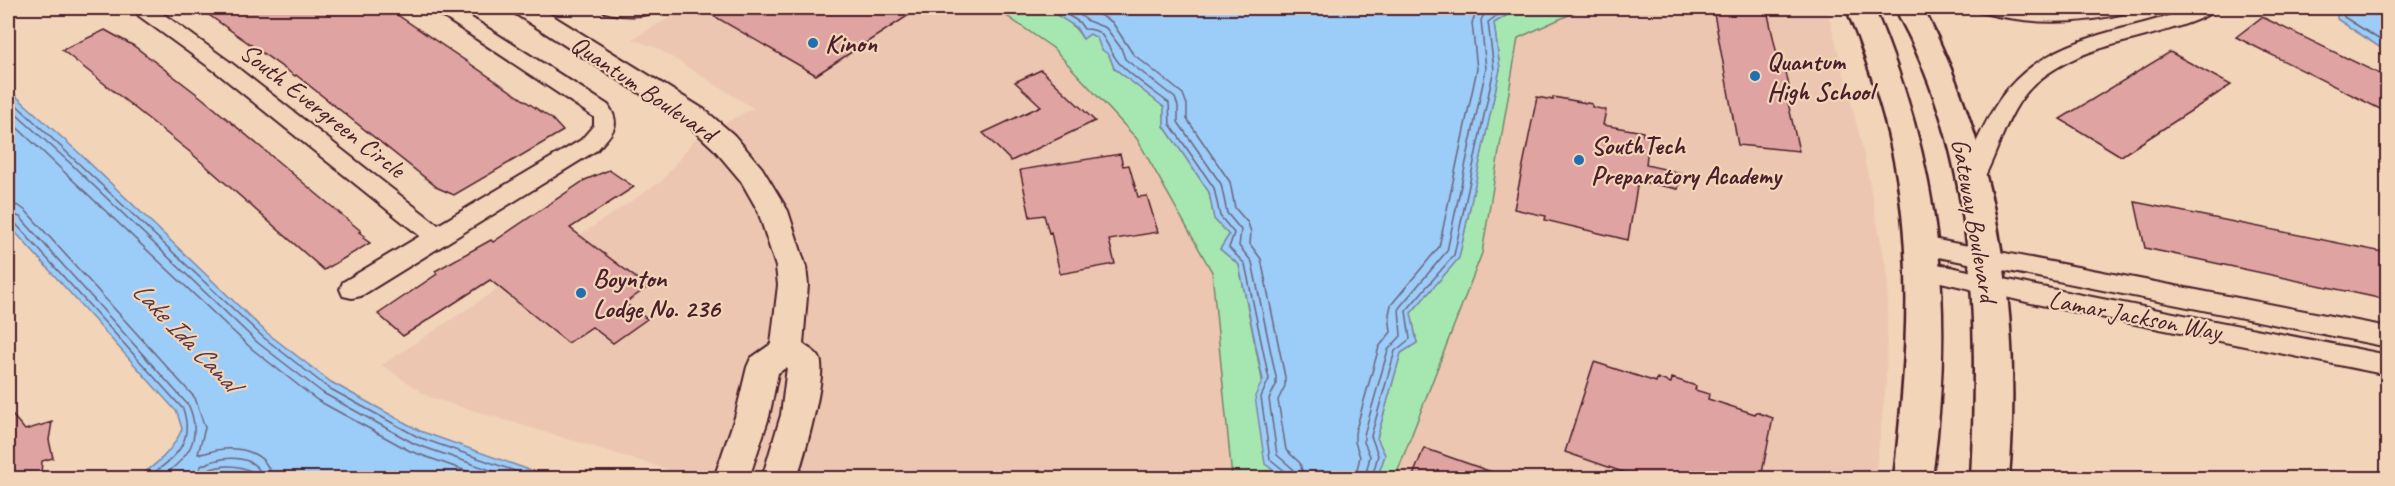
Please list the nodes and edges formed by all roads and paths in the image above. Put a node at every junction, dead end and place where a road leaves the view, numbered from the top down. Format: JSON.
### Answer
{"nodes":[{"id":1,"x":145,"y":8,"type":"edge"},
{"id":2,"x":442,"y":8,"type":"edge"},
{"id":3,"x":524,"y":8,"type":"edge"},
{"id":4,"x":612,"y":8,"type":"edge"},
{"id":5,"x":650,"y":8,"type":"edge"},
{"id":6,"x":1860,"y":8,"type":"edge"},
{"id":7,"x":1909,"y":8,"type":"edge"},
{"id":8,"x":1986,"y":8,"type":"edge"},
{"id":9,"x":2122,"y":8,"type":"edge"},
{"id":10,"x":2206,"y":8,"type":"edge"},
{"id":11,"x":1972,"y":179,"type":"junction"},
{"id":12,"x":437,"y":237,"type":"junction"},
{"id":13,"x":1923,"y":258,"type":"junction"},
{"id":14,"x":1987,"y":271,"type":"junction"},
{"id":15,"x":352,"y":289,"type":"dead end"},
{"id":16,"x":2334,"y":326,"type":"junction"},
{"id":17,"x":2388,"y":337,"type":"edge"},
{"id":18,"x":786,"y":351,"type":"junction"},
{"id":19,"x":2347,"y":358,"type":"junction"},
{"id":20,"x":2388,"y":365,"type":"edge"},
{"id":21,"x":732,"y":478,"type":"edge"},
{"id":22,"x":780,"y":478,"type":"edge"},
{"id":23,"x":1913,"y":478,"type":"edge"},
{"id":24,"x":1990,"y":478,"type":"edge"}],
"edges":[{"from":1,"to":12,"type":"street","name":"South Evergreen Circle"},
{"from":2,"to":12,"type":"street"},
{"from":3,"to":18,"type":"street","name":"Quantum Boulevard"},
{"from":4,"to":5,"type":"street"},
{"from":6,"to":13,"type":"main road","name":"Gateway Boulevard"},
{"from":7,"to":11,"type":"main road","name":"Gateway Boulevard"},
{"from":8,"to":9,"type":"street"},
{"from":10,"to":11,"type":"street"},
{"from":11,"to":14,"type":"main road","name":"Gateway Boulevard"},
{"from":12,"to":15,"type":"street"},
{"from":13,"to":14,"type":"street","name":"Lamar Jackson Way"},
{"from":13,"to":23,"type":"main road","name":"Gateway Boulevard"},
{"from":14,"to":16,"type":"street","name":"Lamar Jackson Way"},
{"from":14,"to":19,"type":"street","name":"Lamar Jackson Way"},
{"from":14,"to":24,"type":"main road","name":"Gateway Boulevard"},
{"from":16,"to":17,"type":"street","name":"Lamar Jackson Way"},
{"from":16,"to":19,"type":"street"},
{"from":18,"to":21,"type":"street"},
{"from":18,"to":22,"type":"street"},
{"from":19,"to":20,"type":"street","name":"Lamar Jackson Way"}]}
